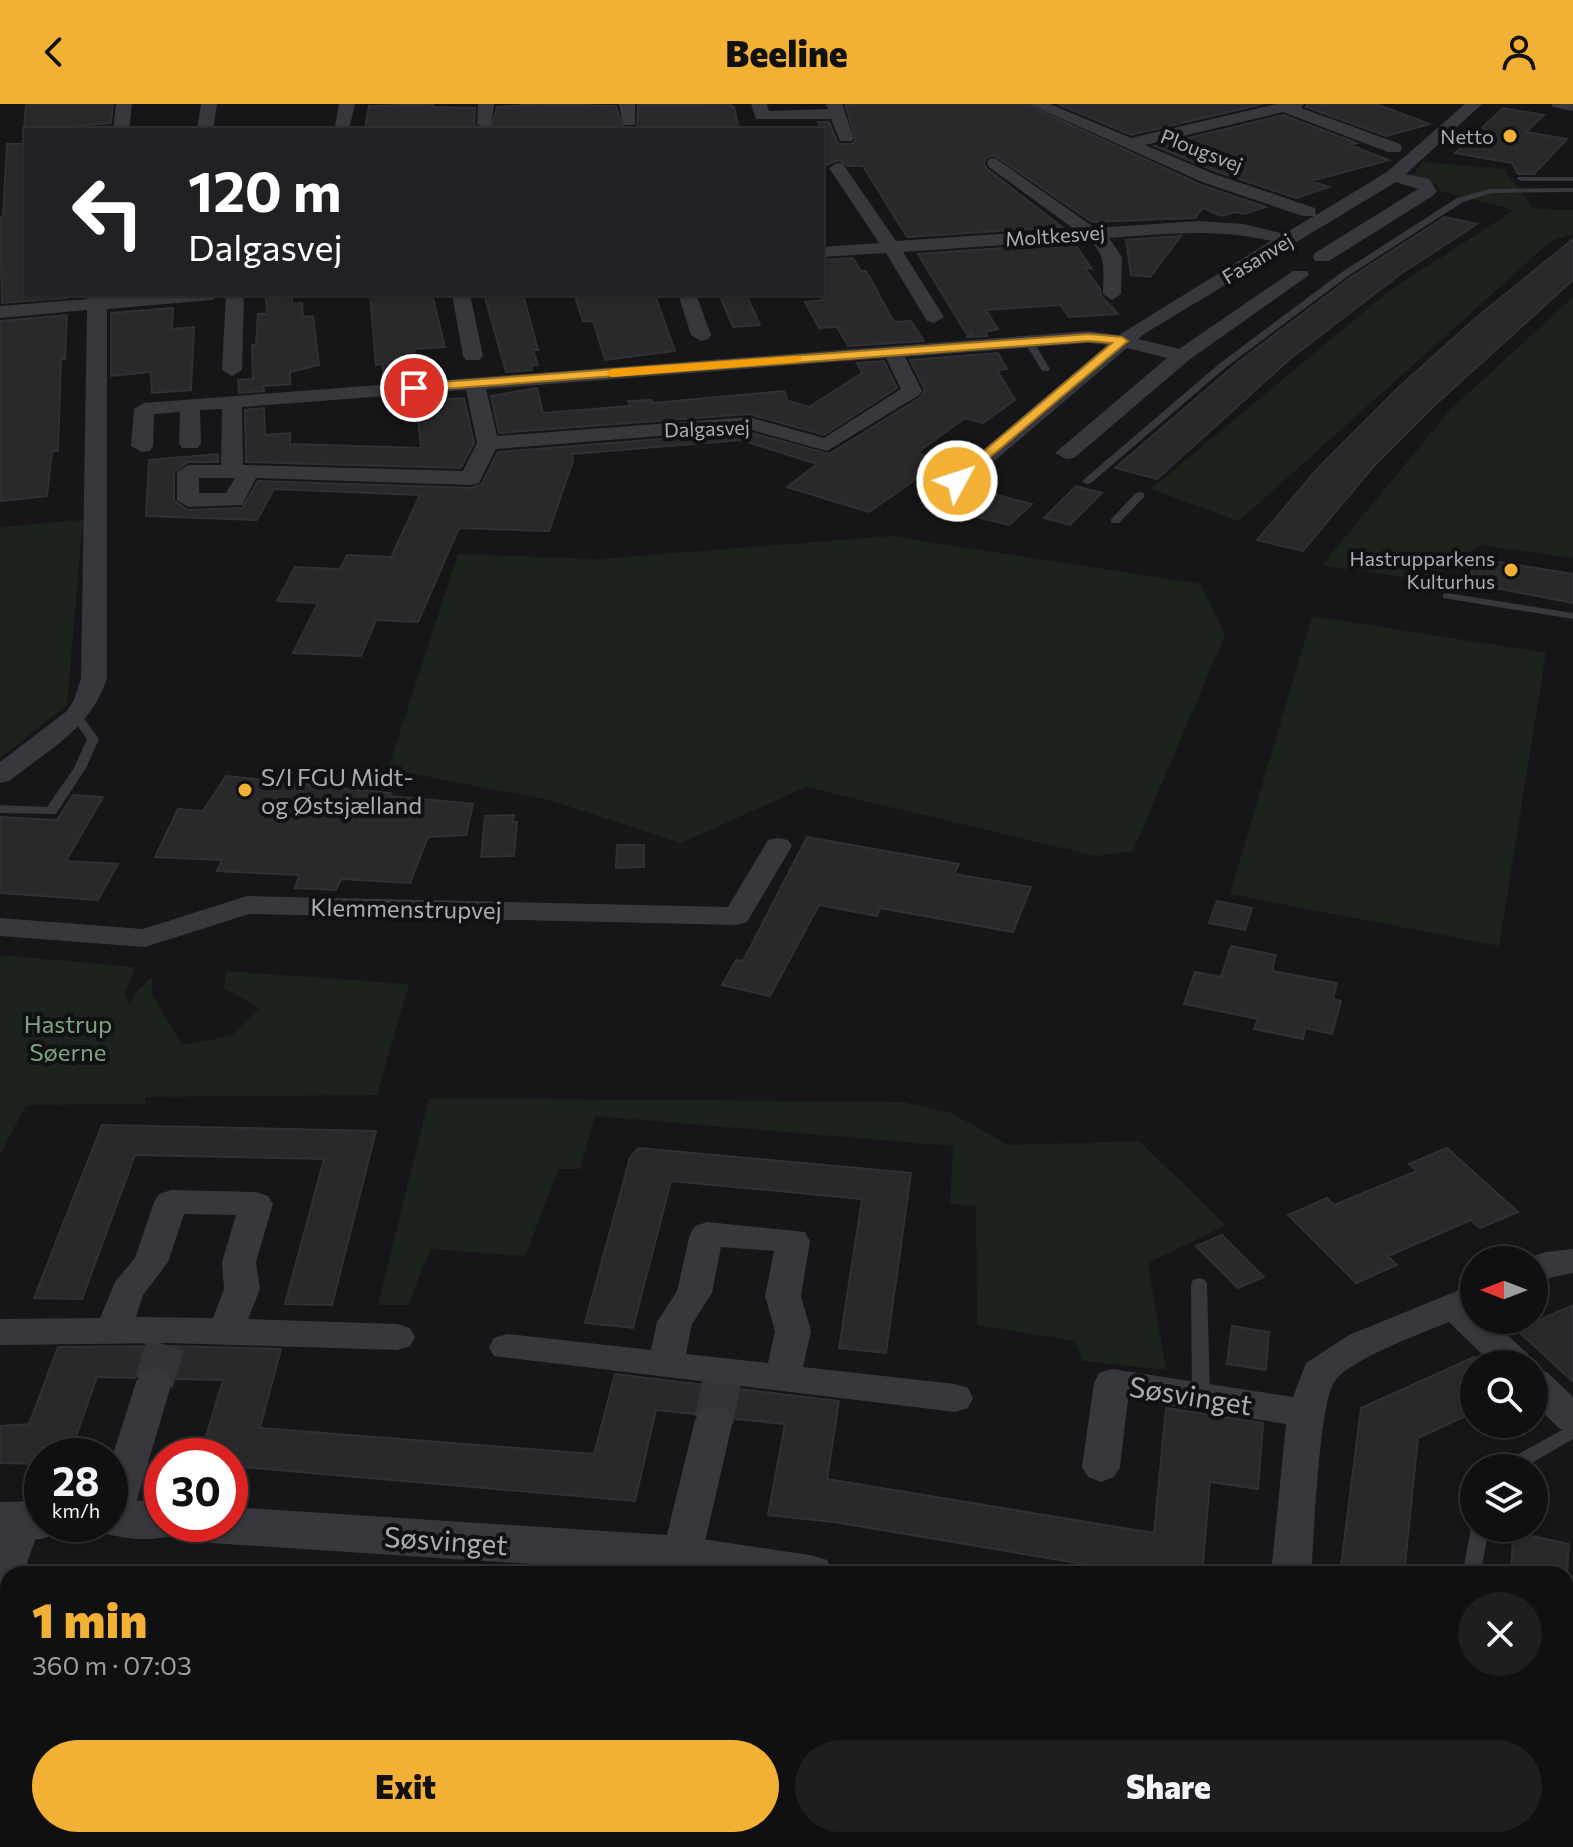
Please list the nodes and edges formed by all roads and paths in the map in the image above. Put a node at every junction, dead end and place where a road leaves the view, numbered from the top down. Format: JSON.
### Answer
{"nodes":[{"id":1,"x":124,"y":104,"type":"edge"},
{"id":2,"x":209,"y":104,"type":"edge"},
{"id":3,"x":347,"y":104,"type":"edge"},
{"id":4,"x":486,"y":104,"type":"edge"},
{"id":5,"x":627,"y":104,"type":"edge"},
{"id":6,"x":759,"y":104,"type":"edge"},
{"id":7,"x":1037,"y":104,"type":"edge"},
{"id":8,"x":1474,"y":104,"type":"edge"},
{"id":9,"x":1559,"y":104,"type":"edge"},
{"id":10,"x":1290,"y":106,"type":"edge"},
{"id":11,"x":1573,"y":106,"type":"edge"},
{"id":12,"x":836,"y":109,"type":"edge"},
{"id":13,"x":629,"y":122,"type":"dead end"},
{"id":14,"x":485,"y":124,"type":"dead end"},
{"id":15,"x":343,"y":126,"type":"dead end"},
{"id":16,"x":121,"y":128,"type":"edge"},
{"id":17,"x":205,"y":128,"type":"edge"},
{"id":18,"x":846,"y":138,"type":"dead end"},
{"id":19,"x":1128,"y":144,"type":"junction"},
{"id":20,"x":1394,"y":148,"type":"dead end"},
{"id":21,"x":995,"y":163,"type":"dead end"},
{"id":22,"x":837,"y":168,"type":"dead end"},
{"id":23,"x":1393,"y":176,"type":"junction"},
{"id":24,"x":1521,"y":179,"type":"dead end"},
{"id":25,"x":1573,"y":179,"type":"edge"},
{"id":26,"x":1573,"y":190,"type":"edge"},
{"id":27,"x":1309,"y":212,"type":"dead end"},
{"id":28,"x":1093,"y":233,"type":"junction"},
{"id":29,"x":1287,"y":240,"type":"junction"},
{"id":30,"x":891,"y":247,"type":"junction"},
{"id":31,"x":824,"y":252,"type":"edge"},
{"id":32,"x":1322,"y":257,"type":"dead end"},
{"id":33,"x":1300,"y":275,"type":"dead end"},
{"id":34,"x":1112,"y":294,"type":"dead end"},
{"id":35,"x":154,"y":296,"type":"edge"},
{"id":36,"x":235,"y":296,"type":"edge"},
{"id":37,"x":461,"y":296,"type":"edge"},
{"id":38,"x":688,"y":296,"type":"edge"},
{"id":39,"x":96,"y":298,"type":"edge"},
{"id":40,"x":0,"y":312,"type":"edge"},
{"id":41,"x":934,"y":317,"type":"dead end"},
{"id":42,"x":701,"y":335,"type":"dead end"},
{"id":43,"x":1029,"y":341,"type":"junction"},
{"id":44,"x":1122,"y":341,"type":"junction"},
{"id":45,"x":893,"y":352,"type":"junction"},
{"id":46,"x":473,"y":356,"type":"dead end"},
{"id":47,"x":1182,"y":356,"type":"junction"},
{"id":48,"x":1045,"y":369,"type":"dead end"},
{"id":49,"x":232,"y":370,"type":"dead end"},
{"id":50,"x":475,"y":383,"type":"junction"},
{"id":51,"x":232,"y":402,"type":"junction"},
{"id":52,"x":190,"y":405,"type":"junction"},
{"id":53,"x":190,"y":443,"type":"dead end"},
{"id":54,"x":488,"y":443,"type":"junction"},
{"id":55,"x":142,"y":446,"type":"dead end"},
{"id":56,"x":1066,"y":453,"type":"dead end"},
{"id":57,"x":957,"y":481,"type":"dead end"},
{"id":58,"x":1087,"y":481,"type":"dead end"},
{"id":59,"x":1140,"y":495,"type":"dead end"},
{"id":60,"x":1115,"y":521,"type":"dead end"},
{"id":61,"x":1447,"y":596,"type":"dead end"},
{"id":62,"x":1573,"y":616,"type":"edge"},
{"id":63,"x":76,"y":716,"type":"junction"},
{"id":64,"x":0,"y":775,"type":"edge"},
{"id":65,"x":0,"y":809,"type":"edge"},
{"id":66,"x":778,"y":846,"type":"dead end"},
{"id":67,"x":0,"y":927,"type":"edge"},
{"id":68,"x":1573,"y":1261,"type":"edge"},
{"id":69,"x":1548,"y":1264,"type":"edge"},
{"id":70,"x":1199,"y":1284,"type":"dead end"},
{"id":71,"x":1460,"y":1304,"type":"edge"},
{"id":72,"x":114,"y":1330,"type":"junction"},
{"id":73,"x":226,"y":1331,"type":"junction"},
{"id":74,"x":0,"y":1332,"type":"edge"},
{"id":75,"x":1490,"y":1334,"type":"edge"},
{"id":76,"x":397,"y":1337,"type":"dead end"},
{"id":77,"x":507,"y":1347,"type":"dead end"},
{"id":78,"x":1503,"y":1350,"type":"edge"},
{"id":79,"x":666,"y":1364,"type":"junction"},
{"id":80,"x":783,"y":1376,"type":"junction"},
{"id":81,"x":154,"y":1382,"type":"tunnel mouth"},
{"id":82,"x":1548,"y":1396,"type":"edge"},
{"id":83,"x":1201,"y":1397,"type":"junction"},
{"id":84,"x":955,"y":1398,"type":"dead end"},
{"id":85,"x":1306,"y":1413,"type":"junction"},
{"id":86,"x":714,"y":1420,"type":"tunnel mouth"},
{"id":87,"x":1572,"y":1421,"type":"edge"},
{"id":88,"x":1527,"y":1454,"type":"edge"},
{"id":89,"x":128,"y":1466,"type":"edge"},
{"id":90,"x":1101,"y":1467,"type":"dead end"},
{"id":91,"x":22,"y":1520,"type":"edge"},
{"id":92,"x":248,"y":1527,"type":"edge"},
{"id":93,"x":1477,"y":1542,"type":"edge"},
{"id":94,"x":679,"y":1565,"type":"edge"},
{"id":95,"x":6,"y":1566,"type":"edge"},
{"id":96,"x":1292,"y":1566,"type":"edge"},
{"id":97,"x":1473,"y":1566,"type":"edge"}],
"edges":[{"from":1,"to":16,"type":"street"},
{"from":2,"to":17,"type":"street"},
{"from":3,"to":15,"type":"street"},
{"from":4,"to":14,"type":"street"},
{"from":5,"to":13,"type":"street"},
{"from":6,"to":12,"type":"street"},
{"from":7,"to":19,"type":"street","name":"Plougsvej"},
{"from":8,"to":23,"type":"street","name":"Fasanvej"},
{"from":9,"to":11,"type":"street"},
{"from":10,"to":19,"type":"street"},
{"from":10,"to":20,"type":"street"},
{"from":12,"to":18,"type":"street"},
{"from":19,"to":27,"type":"street","name":"Plougsvej"},
{"from":21,"to":28,"type":"street"},
{"from":22,"to":30,"type":"street"},
{"from":23,"to":29,"type":"street","name":"Fasanvej"},
{"from":23,"to":32,"type":"street","name":"Fasanvej"},
{"from":24,"to":25,"type":"lane"},
{"from":26,"to":58,"type":"lane"},
{"from":28,"to":29,"type":"street","name":"Moltkesvej"},
{"from":28,"to":30,"type":"street","name":"Moltkesvej"},
{"from":28,"to":34,"type":"street"},
{"from":29,"to":44,"type":"street","name":"Fasanvej"},
{"from":30,"to":31,"type":"street","name":"Moltkesvej"},
{"from":30,"to":41,"type":"street"},
{"from":33,"to":47,"type":"street","name":"Fasanvej"},
{"from":35,"to":39,"type":"street"},
{"from":36,"to":49,"type":"street"},
{"from":37,"to":46,"type":"street"},
{"from":38,"to":42,"type":"street"},
{"from":39,"to":40,"type":"street"},
{"from":39,"to":63,"type":"street"},
{"from":43,"to":44,"type":"street"},
{"from":43,"to":45,"type":"street"},
{"from":43,"to":48,"type":"lane"},
{"from":44,"to":47,"type":"street"},
{"from":44,"to":57,"type":"street","name":"Fasanvej"},
{"from":45,"to":50,"type":"street"},
{"from":45,"to":54,"type":"street","name":"Dalgasvej"},
{"from":47,"to":56,"type":"street","name":"Fasanvej"},
{"from":50,"to":51,"type":"street"},
{"from":50,"to":54,"type":"street"},
{"from":51,"to":52,"type":"street"},
{"from":51,"to":54,"type":"street"},
{"from":52,"to":53,"type":"street"},
{"from":52,"to":55,"type":"street"},
{"from":59,"to":60,"type":"lane"},
{"from":61,"to":62,"type":"lane"},
{"from":63,"to":64,"type":"street"},
{"from":63,"to":65,"type":"lane"},
{"from":66,"to":67,"type":"street","name":"Klemmenstrupvej"},
{"from":68,"to":69,"type":"street"},
{"from":70,"to":83,"type":"lane"},
{"from":71,"to":85,"type":"street"},
{"from":72,"to":73,"type":"street"},
{"from":72,"to":73,"type":"street"},
{"from":72,"to":74,"type":"street"},
{"from":73,"to":76,"type":"street"},
{"from":75,"to":78,"type":"street"},
{"from":77,"to":79,"type":"street"},
{"from":79,"to":80,"type":"street"},
{"from":79,"to":80,"type":"street"},
{"from":80,"to":84,"type":"street"},
{"from":81,"to":89,"type":"street"},
{"from":82,"to":87,"type":"street"},
{"from":83,"to":85,"type":"street","name":"Søsvinget"},
{"from":83,"to":90,"type":"street","name":"Søsvinget"},
{"from":85,"to":96,"type":"street"},
{"from":86,"to":94,"type":"street"},
{"from":87,"to":88,"type":"lane"},
{"from":91,"to":95,"type":"street"},
{"from":92,"to":94,"type":"street","name":"Søsvinget"},
{"from":93,"to":97,"type":"lane"}]}
